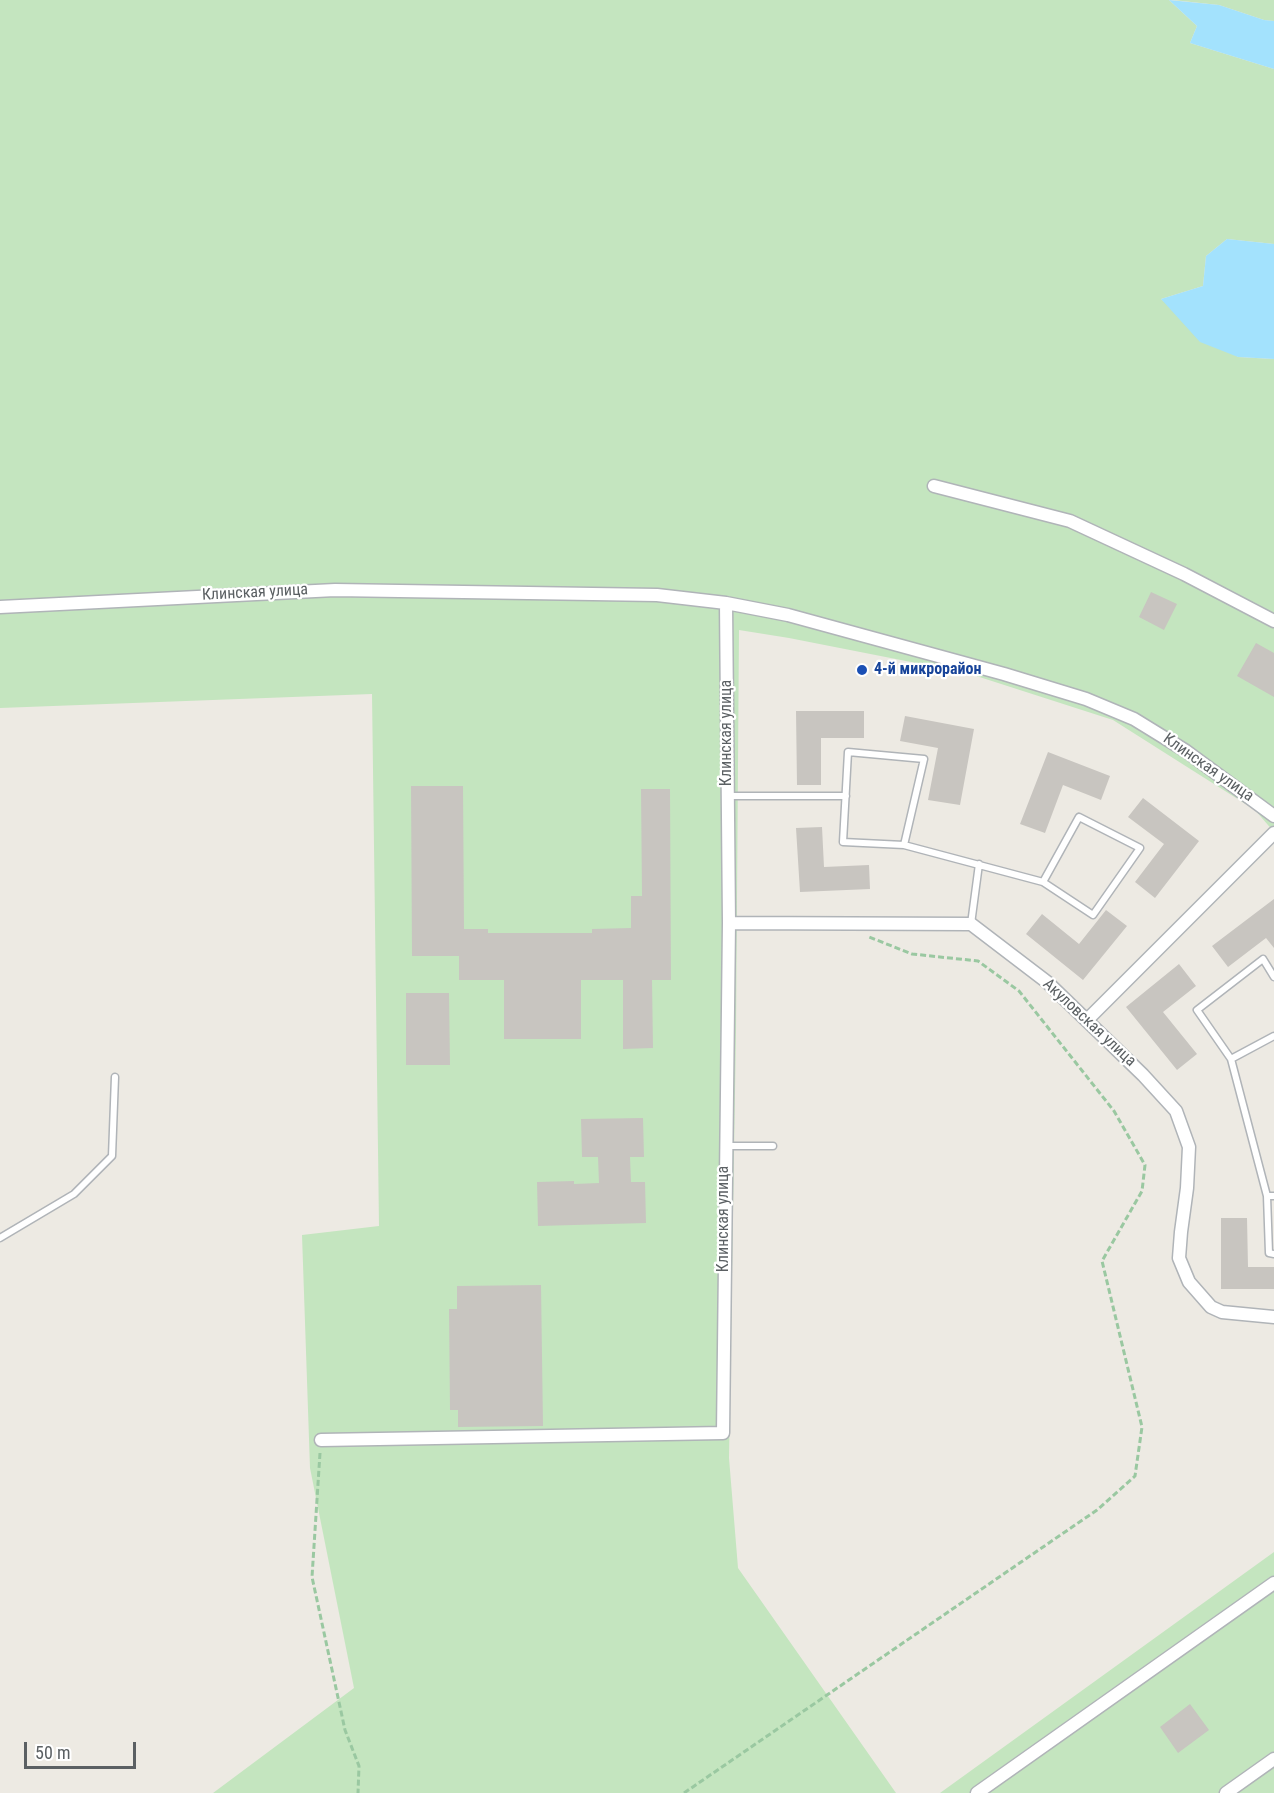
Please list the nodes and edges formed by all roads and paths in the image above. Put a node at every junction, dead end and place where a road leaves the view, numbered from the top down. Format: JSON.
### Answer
{"nodes":[{"id":1,"x":934,"y":486,"type":"dead end"},
{"id":2,"x":726,"y":603,"type":"junction"},
{"id":3,"x":0,"y":607,"type":"edge"},
{"id":4,"x":1274,"y":621,"type":"edge"},
{"id":5,"x":727,"y":796,"type":"junction"},
{"id":6,"x":846,"y":796,"type":"junction"},
{"id":7,"x":1274,"y":816,"type":"edge"},
{"id":8,"x":1274,"y":833,"type":"edge"},
{"id":9,"x":904,"y":845,"type":"junction"},
{"id":10,"x":979,"y":864,"type":"junction"},
{"id":11,"x":1043,"y":882,"type":"junction"},
{"id":12,"x":729,"y":923,"type":"junction"},
{"id":13,"x":971,"y":924,"type":"junction"},
{"id":14,"x":863,"y":935,"type":"dead end"},
{"id":15,"x":1274,"y":977,"type":"edge"},
{"id":16,"x":1087,"y":1020,"type":"junction"},
{"id":17,"x":1274,"y":1036,"type":"edge"},
{"id":18,"x":1231,"y":1059,"type":"junction"},
{"id":19,"x":115,"y":1077,"type":"dead end"},
{"id":20,"x":724,"y":1146,"type":"junction"},
{"id":21,"x":773,"y":1146,"type":"dead end"},
{"id":22,"x":1271,"y":1196,"type":"edge"},
{"id":23,"x":0,"y":1238,"type":"edge"},
{"id":24,"x":1274,"y":1254,"type":"edge"},
{"id":25,"x":1274,"y":1317,"type":"edge"},
{"id":26,"x":321,"y":1440,"type":"joint"},
{"id":27,"x":1274,"y":1583,"type":"edge"},
{"id":28,"x":1274,"y":1759,"type":"edge"},
{"id":29,"x":358,"y":1793,"type":"edge"},
{"id":30,"x":684,"y":1793,"type":"edge"},
{"id":31,"x":977,"y":1793,"type":"edge"},
{"id":32,"x":1226,"y":1793,"type":"edge"}],
"edges":[{"from":1,"to":4,"type":"street"},
{"from":2,"to":3,"type":"street","name":"Клинская улица"},
{"from":2,"to":5,"type":"street","name":"Клинская улица"},
{"from":2,"to":7,"type":"street","name":"Клинская улица"},
{"from":5,"to":6,"type":"lane"},
{"from":5,"to":12,"type":"street","name":"Клинская улица"},
{"from":6,"to":9,"type":"lane"},
{"from":6,"to":9,"type":"lane"},
{"from":8,"to":16,"type":"street"},
{"from":9,"to":10,"type":"lane"},
{"from":10,"to":11,"type":"lane"},
{"from":10,"to":13,"type":"lane"},
{"from":11,"to":11,"type":"lane"},
{"from":12,"to":13,"type":"street"},
{"from":12,"to":20,"type":"street","name":"Клинская улица"},
{"from":13,"to":16,"type":"street","name":"Акуловская улица"},
{"from":14,"to":30,"type":"path"},
{"from":15,"to":18,"type":"lane"},
{"from":16,"to":25,"type":"street","name":"Акуловская улица"},
{"from":17,"to":18,"type":"lane"},
{"from":18,"to":22,"type":"lane"},
{"from":19,"to":23,"type":"lane"},
{"from":20,"to":21,"type":"lane"},
{"from":20,"to":26,"type":"street","name":"Клинская улица"},
{"from":22,"to":24,"type":"lane"},
{"from":26,"to":29,"type":"path"},
{"from":27,"to":31,"type":"street"},
{"from":28,"to":32,"type":"street"}]}
